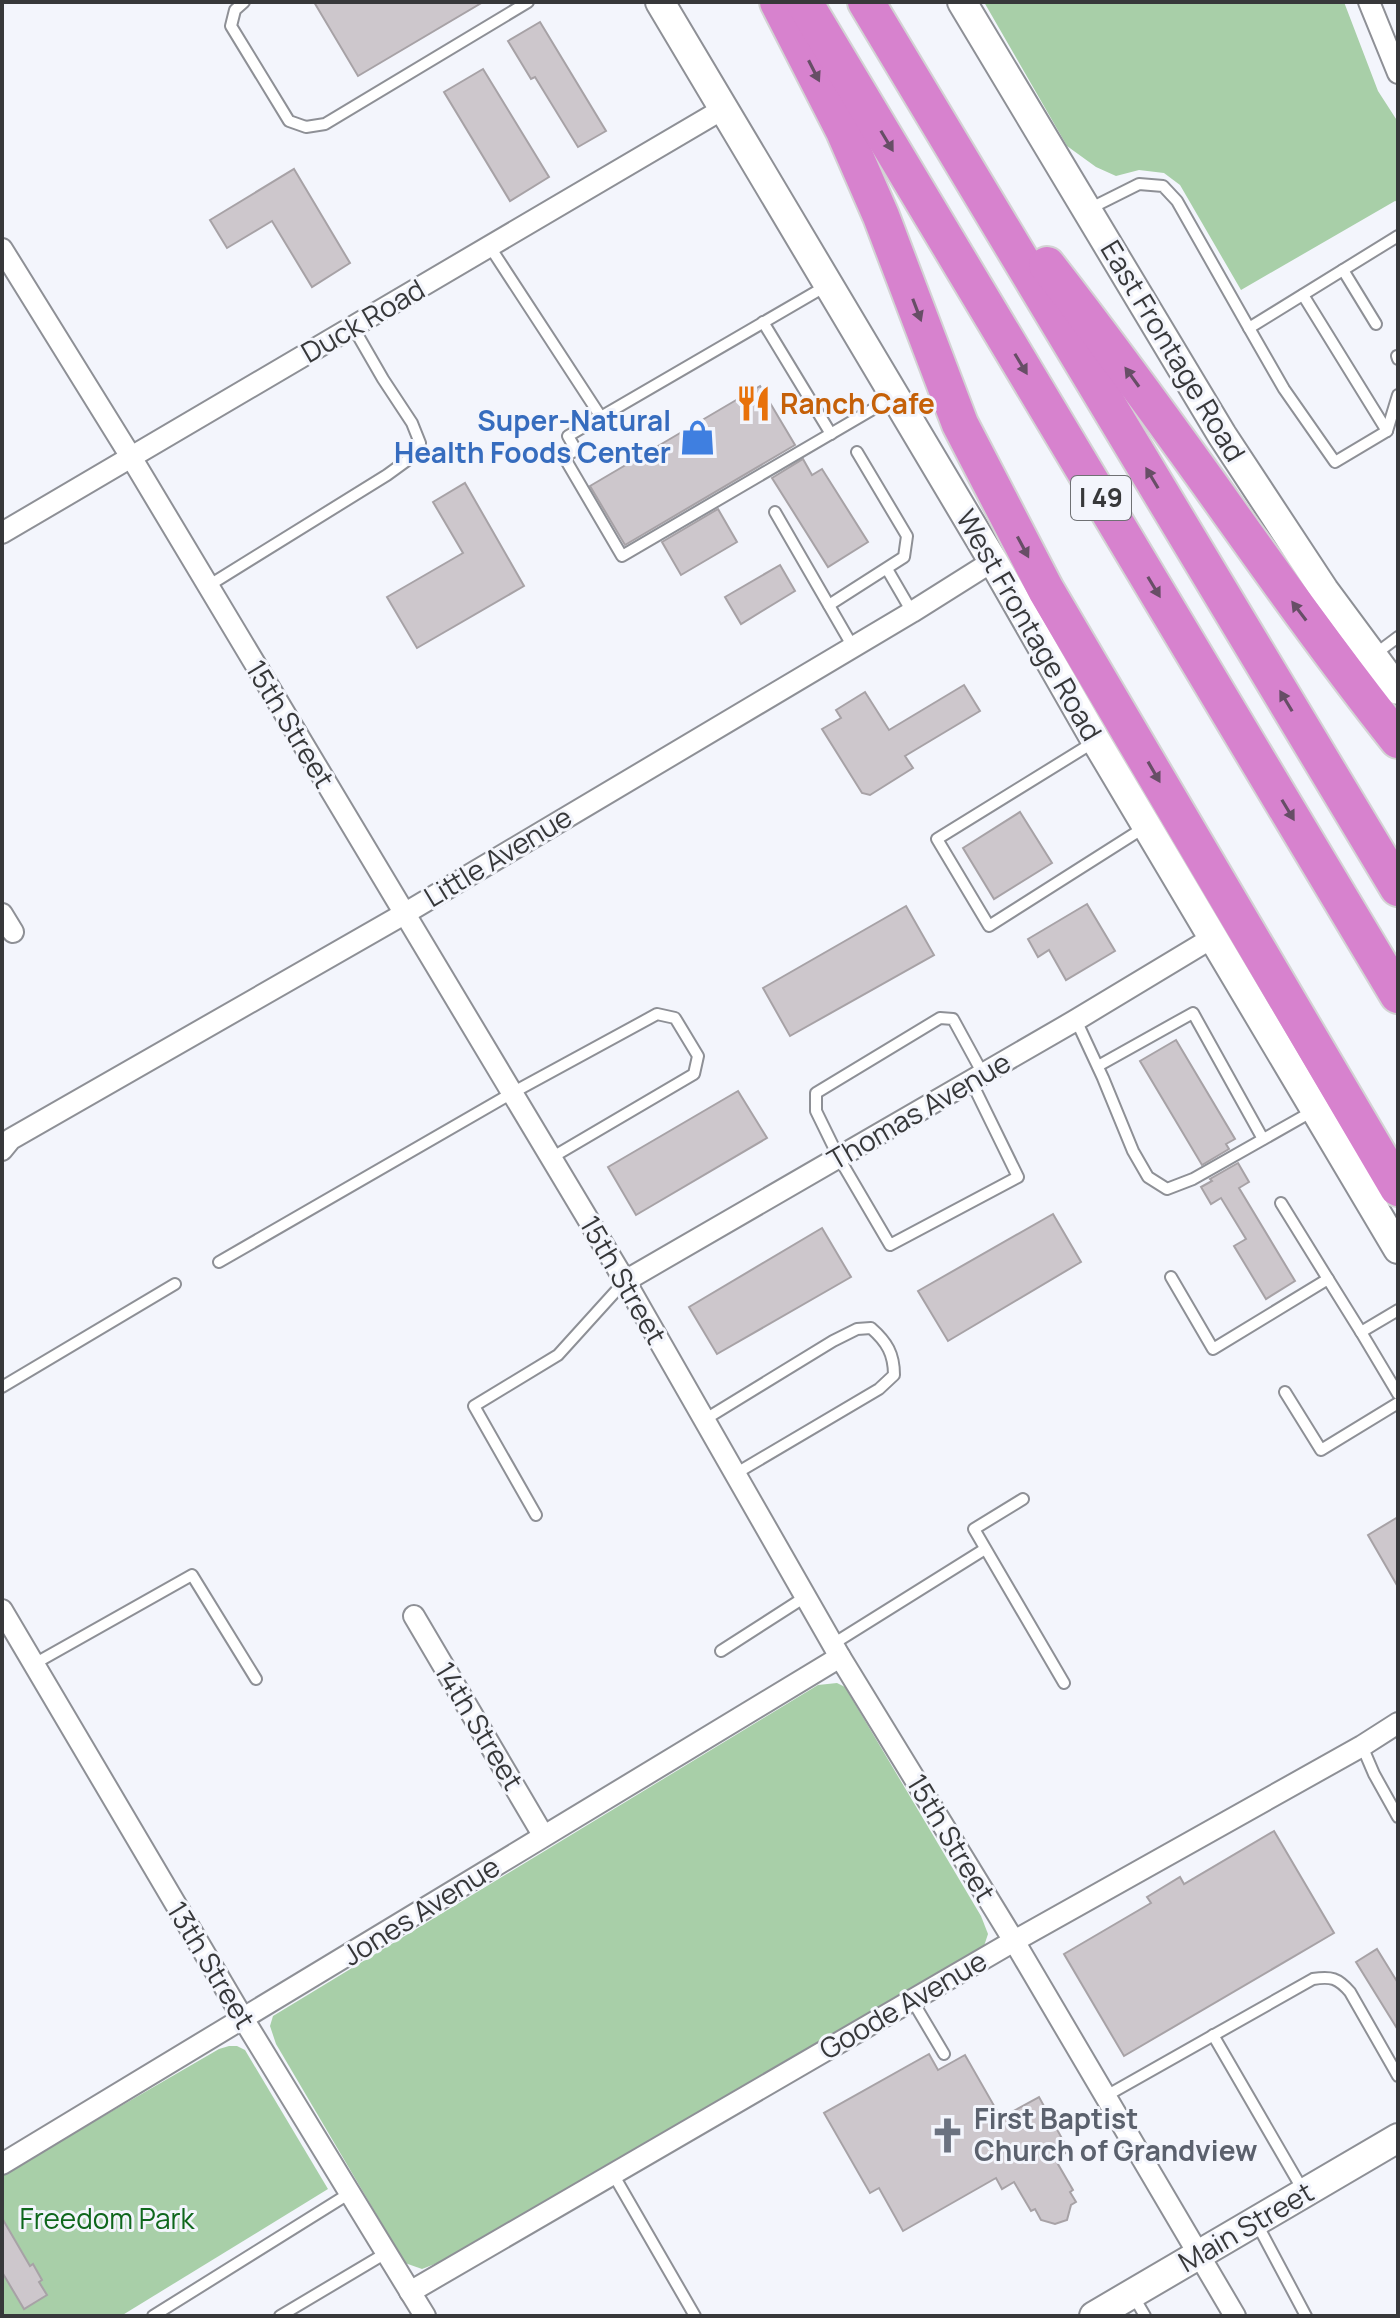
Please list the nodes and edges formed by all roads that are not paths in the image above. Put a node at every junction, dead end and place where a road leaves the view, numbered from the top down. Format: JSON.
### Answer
{"nodes":[{"id":1,"x":244,"y":2,"type":"edge"},
{"id":2,"x":528,"y":2,"type":"edge"},
{"id":3,"x":660,"y":2,"type":"edge"},
{"id":4,"x":778,"y":2,"type":"edge"},
{"id":5,"x":804,"y":2,"type":"edge"},
{"id":6,"x":866,"y":2,"type":"edge"},
{"id":7,"x":962,"y":2,"type":"edge"},
{"id":8,"x":1369,"y":2,"type":"edge"},
{"id":9,"x":1398,"y":73,"type":"edge"},
{"id":10,"x":723,"y":109,"type":"junction"},
{"id":11,"x":970,"y":175,"type":"junction"},
{"id":12,"x":1088,"y":210,"type":"junction"},
{"id":13,"x":1398,"y":236,"type":"edge"},
{"id":14,"x":490,"y":247,"type":"junction"},
{"id":15,"x":2,"y":249,"type":"edge"},
{"id":16,"x":1343,"y":270,"type":"junction"},
{"id":17,"x":828,"y":285,"type":"junction"},
{"id":18,"x":1303,"y":295,"type":"junction"},
{"id":19,"x":763,"y":322,"type":"junction"},
{"id":20,"x":1376,"y":324,"type":"dead end"},
{"id":21,"x":353,"y":327,"type":"junction"},
{"id":22,"x":1249,"y":328,"type":"junction"},
{"id":23,"x":1398,"y":395,"type":"edge"},
{"id":24,"x":895,"y":397,"type":"junction"},
{"id":25,"x":601,"y":417,"type":"junction"},
{"id":26,"x":1387,"y":431,"type":"junction"},
{"id":27,"x":831,"y":434,"type":"junction"},
{"id":28,"x":857,"y":452,"type":"dead end"},
{"id":29,"x":131,"y":457,"type":"junction"},
{"id":30,"x":775,"y":512,"type":"dead end"},
{"id":31,"x":2,"y":533,"type":"edge"},
{"id":32,"x":993,"y":561,"type":"junction"},
{"id":33,"x":887,"y":569,"type":"junction"},
{"id":34,"x":208,"y":586,"type":"junction"},
{"id":35,"x":829,"y":605,"type":"junction"},
{"id":36,"x":912,"y":612,"type":"junction"},
{"id":37,"x":1398,"y":637,"type":"edge"},
{"id":38,"x":853,"y":647,"type":"junction"},
{"id":39,"x":1372,"y":657,"type":"junction"},
{"id":40,"x":1398,"y":690,"type":"edge"},
{"id":41,"x":1398,"y":740,"type":"edge"},
{"id":42,"x":1096,"y":741,"type":"junction"},
{"id":43,"x":1148,"y":826,"type":"junction"},
{"id":44,"x":1398,"y":888,"type":"edge"},
{"id":45,"x":404,"y":914,"type":"junction"},
{"id":46,"x":1212,"y":938,"type":"junction"},
{"id":47,"x":1398,"y":995,"type":"edge"},
{"id":48,"x":1076,"y":1020,"type":"junction"},
{"id":49,"x":1098,"y":1066,"type":"junction"},
{"id":50,"x":977,"y":1078,"type":"junction"},
{"id":51,"x":512,"y":1093,"type":"junction"},
{"id":52,"x":1315,"y":1110,"type":"junction"},
{"id":53,"x":1263,"y":1139,"type":"junction"},
{"id":54,"x":2,"y":1150,"type":"edge"},
{"id":55,"x":551,"y":1158,"type":"junction"},
{"id":56,"x":839,"y":1158,"type":"junction"},
{"id":57,"x":1398,"y":1188,"type":"edge"},
{"id":58,"x":1281,"y":1203,"type":"dead end"},
{"id":59,"x":1398,"y":1249,"type":"edge"},
{"id":60,"x":219,"y":1262,"type":"dead end"},
{"id":61,"x":1171,"y":1277,"type":"dead end"},
{"id":62,"x":1328,"y":1279,"type":"junction"},
{"id":63,"x":625,"y":1281,"type":"junction"},
{"id":64,"x":175,"y":1284,"type":"dead end"},
{"id":65,"x":1398,"y":1310,"type":"edge"},
{"id":66,"x":1361,"y":1332,"type":"junction"},
{"id":67,"x":2,"y":1387,"type":"edge"},
{"id":68,"x":1285,"y":1392,"type":"dead end"},
{"id":69,"x":1398,"y":1394,"type":"edge"},
{"id":70,"x":1398,"y":1403,"type":"edge"},
{"id":71,"x":704,"y":1420,"type":"junction"},
{"id":72,"x":735,"y":1474,"type":"junction"},
{"id":73,"x":1023,"y":1499,"type":"dead end"},
{"id":74,"x":536,"y":1515,"type":"dead end"},
{"id":75,"x":985,"y":1549,"type":"junction"},
{"id":76,"x":805,"y":1597,"type":"junction"},
{"id":77,"x":2,"y":1610,"type":"edge"},
{"id":78,"x":414,"y":1616,"type":"dead end"},
{"id":79,"x":836,"y":1650,"type":"junction"},
{"id":80,"x":721,"y":1651,"type":"dead end"},
{"id":81,"x":34,"y":1664,"type":"junction"},
{"id":82,"x":256,"y":1679,"type":"dead end"},
{"id":83,"x":1064,"y":1683,"type":"dead end"},
{"id":84,"x":1398,"y":1723,"type":"edge"},
{"id":85,"x":1362,"y":1746,"type":"junction"},
{"id":86,"x":1398,"y":1817,"type":"edge"},
{"id":87,"x":543,"y":1835,"type":"junction"},
{"id":88,"x":1014,"y":1941,"type":"junction"},
{"id":89,"x":912,"y":2000,"type":"junction"},
{"id":90,"x":244,"y":2020,"type":"junction"},
{"id":91,"x":1213,"y":2035,"type":"junction"},
{"id":92,"x":944,"y":2054,"type":"dead end"},
{"id":93,"x":1398,"y":2076,"type":"edge"},
{"id":94,"x":1106,"y":2096,"type":"junction"},
{"id":95,"x":1398,"y":2138,"type":"edge"},
{"id":96,"x":2,"y":2164,"type":"edge"},
{"id":97,"x":613,"y":2174,"type":"junction"},
{"id":98,"x":350,"y":2193,"type":"junction"},
{"id":99,"x":1304,"y":2193,"type":"junction"},
{"id":100,"x":1255,"y":2222,"type":"junction"},
{"id":101,"x":386,"y":2253,"type":"junction"},
{"id":102,"x":1199,"y":2255,"type":"junction"},
{"id":103,"x":410,"y":2292,"type":"junction"},
{"id":104,"x":1138,"y":2305,"type":"edge"},
{"id":105,"x":153,"y":2316,"type":"edge"},
{"id":106,"x":280,"y":2316,"type":"edge"},
{"id":107,"x":425,"y":2316,"type":"edge"},
{"id":108,"x":695,"y":2316,"type":"edge"},
{"id":109,"x":1094,"y":2316,"type":"edge"},
{"id":110,"x":1235,"y":2316,"type":"edge"},
{"id":111,"x":1306,"y":2316,"type":"edge"}],
"edges":[{"from":1,"to":2,"type":"lane"},
{"from":3,"to":10,"type":"street","name":"West Frontage Road"},
{"from":4,"to":57,"type":"highway","one_way":true},
{"from":5,"to":47,"type":"highway","number":"I 49","one_way":true},
{"from":6,"to":11,"type":"highway","number":"I 49"},
{"from":7,"to":12,"type":"street","name":"East Frontage Road"},
{"from":8,"to":9,"type":"street"},
{"from":10,"to":14,"type":"street","name":"Duck Road"},
{"from":10,"to":17,"type":"street","name":"West Frontage Road"},
{"from":41,"to":11,"type":"highway","one_way":true},
{"from":44,"to":11,"type":"highway","number":"I 49","one_way":true},
{"from":12,"to":22,"type":"lane"},
{"from":12,"to":39,"type":"street","name":"East Frontage Road"},
{"from":13,"to":16,"type":"lane"},
{"from":14,"to":21,"type":"street","name":"Duck Road"},
{"from":14,"to":25,"type":"lane"},
{"from":15,"to":29,"type":"street","name":"15th Street"},
{"from":16,"to":18,"type":"lane"},
{"from":16,"to":20,"type":"lane"},
{"from":17,"to":19,"type":"lane"},
{"from":17,"to":24,"type":"street","name":"West Frontage Road"},
{"from":18,"to":22,"type":"lane"},
{"from":18,"to":26,"type":"lane"},
{"from":19,"to":25,"type":"lane"},
{"from":19,"to":27,"type":"lane"},
{"from":21,"to":29,"type":"street","name":"Duck Road"},
{"from":21,"to":34,"type":"lane"},
{"from":22,"to":26,"type":"lane"},
{"from":23,"to":26,"type":"lane"},
{"from":24,"to":27,"type":"lane"},
{"from":24,"to":32,"type":"street","name":"West Frontage Road"},
{"from":25,"to":27,"type":"lane"},
{"from":28,"to":33,"type":"lane"},
{"from":29,"to":31,"type":"street","name":"Duck Road"},
{"from":29,"to":34,"type":"street","name":"15th Street"},
{"from":30,"to":35,"type":"lane"},
{"from":32,"to":36,"type":"street","name":"Little Avenue"},
{"from":32,"to":42,"type":"street","name":"West Frontage Road"},
{"from":33,"to":35,"type":"lane"},
{"from":33,"to":36,"type":"lane"},
{"from":34,"to":45,"type":"street","name":"15th Street"},
{"from":35,"to":38,"type":"lane"},
{"from":36,"to":38,"type":"street","name":"Little Avenue"},
{"from":37,"to":39,"type":"lane"},
{"from":38,"to":45,"type":"street","name":"Little Avenue"},
{"from":39,"to":40,"type":"street","name":"East Frontage Road"},
{"from":42,"to":43,"type":"street","name":"West Frontage Road"},
{"from":42,"to":43,"type":"lane"},
{"from":43,"to":46,"type":"street","name":"West Frontage Road"},
{"from":45,"to":51,"type":"street","name":"15th Street"},
{"from":45,"to":54,"type":"street","name":"Little Avenue"},
{"from":46,"to":48,"type":"street","name":"Thomas Avenue"},
{"from":46,"to":52,"type":"street","name":"West Frontage Road"},
{"from":48,"to":49,"type":"lane"},
{"from":48,"to":50,"type":"street","name":"Thomas Avenue"},
{"from":49,"to":53,"type":"lane"},
{"from":49,"to":53,"type":"lane"},
{"from":50,"to":56,"type":"street","name":"Thomas Avenue"},
{"from":50,"to":56,"type":"lane"},
{"from":50,"to":56,"type":"lane"},
{"from":51,"to":55,"type":"street","name":"15th Street"},
{"from":51,"to":55,"type":"lane"},
{"from":51,"to":60,"type":"lane"},
{"from":52,"to":53,"type":"lane"},
{"from":52,"to":59,"type":"street","name":"West Frontage Road"},
{"from":55,"to":63,"type":"street","name":"15th Street"},
{"from":56,"to":63,"type":"street","name":"Thomas Avenue"},
{"from":58,"to":62,"type":"lane"},
{"from":61,"to":62,"type":"lane"},
{"from":62,"to":66,"type":"lane"},
{"from":63,"to":71,"type":"street","name":"15th Street"},
{"from":63,"to":74,"type":"lane"},
{"from":64,"to":67,"type":"lane"},
{"from":65,"to":66,"type":"lane"},
{"from":66,"to":69,"type":"lane"},
{"from":68,"to":70,"type":"lane"},
{"from":71,"to":72,"type":"street","name":"15th Street"},
{"from":71,"to":72,"type":"lane"},
{"from":72,"to":76,"type":"street","name":"15th Street"},
{"from":73,"to":75,"type":"lane"},
{"from":75,"to":79,"type":"lane"},
{"from":75,"to":83,"type":"lane"},
{"from":76,"to":79,"type":"street","name":"15th Street"},
{"from":76,"to":80,"type":"lane"},
{"from":77,"to":81,"type":"street","name":"13th Street"},
{"from":78,"to":87,"type":"street","name":"14th Street"},
{"from":79,"to":87,"type":"street","name":"Jones Avenue"},
{"from":79,"to":88,"type":"street","name":"15th Street"},
{"from":81,"to":82,"type":"lane"},
{"from":81,"to":90,"type":"street","name":"13th Street"},
{"from":84,"to":85,"type":"street","name":"Goode Avenue"},
{"from":85,"to":86,"type":"lane"},
{"from":85,"to":88,"type":"street","name":"Goode Avenue"},
{"from":87,"to":90,"type":"street","name":"Jones Avenue"},
{"from":88,"to":89,"type":"street","name":"Goode Avenue"},
{"from":88,"to":94,"type":"street","name":"15th Street"},
{"from":89,"to":92,"type":"lane"},
{"from":89,"to":97,"type":"street","name":"Goode Avenue"},
{"from":90,"to":96,"type":"street","name":"Jones Avenue"},
{"from":90,"to":98,"type":"street","name":"13th Street"},
{"from":91,"to":93,"type":"lane"},
{"from":91,"to":94,"type":"lane"},
{"from":91,"to":99,"type":"lane"},
{"from":94,"to":102,"type":"street","name":"15th Street"},
{"from":95,"to":99,"type":"street","name":"Main Street"},
{"from":97,"to":103,"type":"street","name":"Goode Avenue"},
{"from":97,"to":108,"type":"lane"},
{"from":98,"to":101,"type":"street","name":"13th Street"},
{"from":98,"to":105,"type":"lane"},
{"from":99,"to":100,"type":"street","name":"Main Street"},
{"from":100,"to":102,"type":"street","name":"Main Street"},
{"from":100,"to":111,"type":"lane"},
{"from":101,"to":103,"type":"street","name":"13th Street"},
{"from":101,"to":106,"type":"lane"},
{"from":102,"to":104,"type":"street","name":"Main Street"},
{"from":102,"to":110,"type":"street","name":"15th Street"},
{"from":103,"to":107,"type":"street","name":"13th Street"},
{"from":104,"to":109,"type":"street","name":"Main Street"}]}
